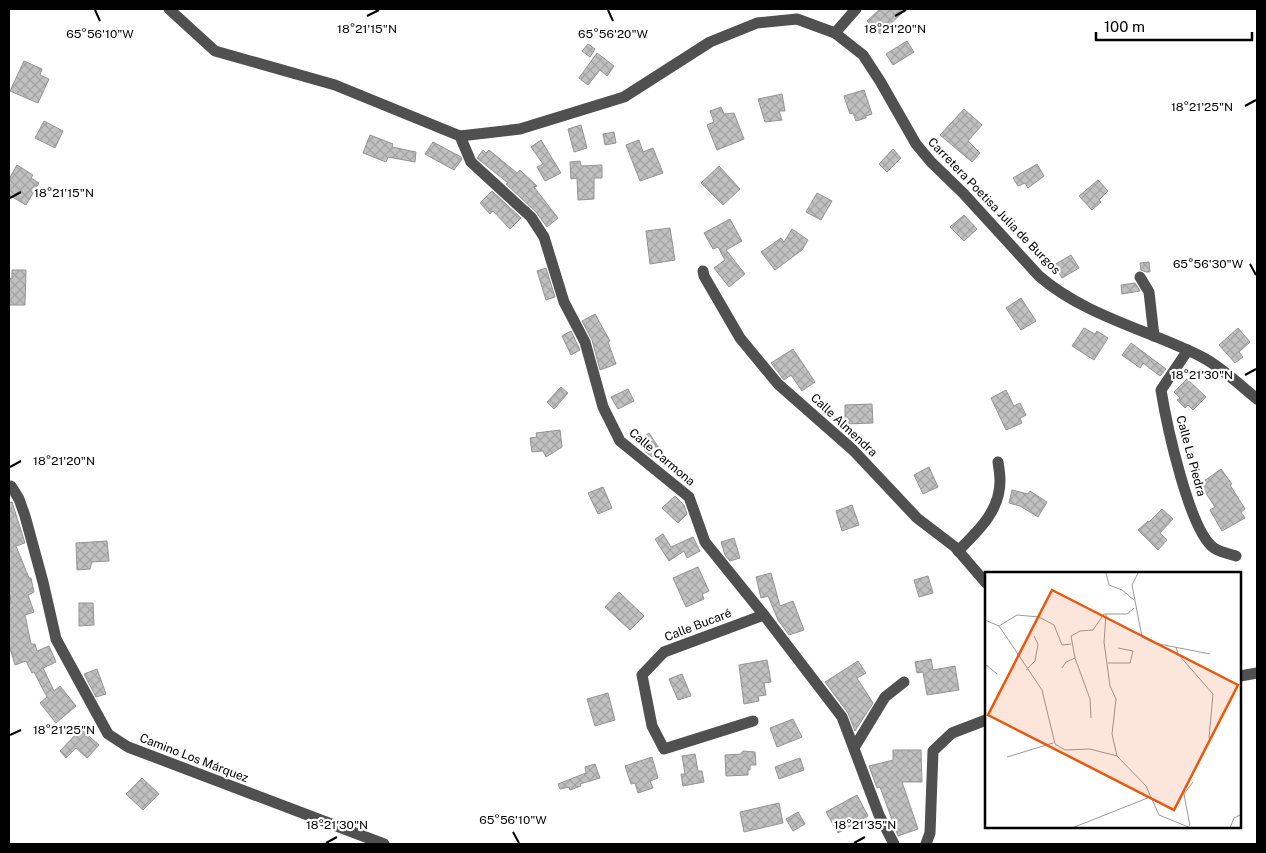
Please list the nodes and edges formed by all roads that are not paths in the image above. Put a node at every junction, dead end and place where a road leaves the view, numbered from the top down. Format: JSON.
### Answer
{"nodes":[{"id":1,"x":169,"y":9,"type":"edge"},
{"id":2,"x":856,"y":9,"type":"edge"},
{"id":3,"x":835,"y":33,"type":"junction"},
{"id":4,"x":460,"y":136,"type":"junction"},
{"id":5,"x":703,"y":271,"type":"dead end"},
{"id":6,"x":1140,"y":277,"type":"dead end"},
{"id":7,"x":1154,"y":336,"type":"junction"},
{"id":8,"x":1188,"y":350,"type":"junction"},
{"id":9,"x":1257,"y":399,"type":"edge"},
{"id":10,"x":998,"y":462,"type":"dead end"},
{"id":11,"x":11,"y":486,"type":"dead end"},
{"id":12,"x":958,"y":551,"type":"junction"},
{"id":13,"x":1236,"y":556,"type":"dead end"},
{"id":14,"x":985,"y":582,"type":"edge"},
{"id":15,"x":764,"y":615,"type":"junction"},
{"id":16,"x":1257,"y":673,"type":"edge"},
{"id":17,"x":1241,"y":676,"type":"edge"},
{"id":18,"x":904,"y":682,"type":"dead end"},
{"id":19,"x":985,"y":720,"type":"edge"},
{"id":20,"x":753,"y":721,"type":"dead end"},
{"id":21,"x":854,"y":748,"type":"junction"},
{"id":22,"x":384,"y":844,"type":"edge"},
{"id":23,"x":894,"y":844,"type":"edge"},
{"id":24,"x":926,"y":844,"type":"edge"}],
"edges":[{"from":1,"to":4,"type":"street","name":"Carretera Poetisa Julia de Burgos"},
{"from":2,"to":3,"type":"street"},
{"from":3,"to":4,"type":"street","name":"Carretera Poetisa Julia de Burgos"},
{"from":3,"to":7,"type":"street","name":"Carretera Poetisa Julia de Burgos"},
{"from":4,"to":15,"type":"street","name":"Calle Carmona"},
{"from":5,"to":12,"type":"street","name":"Calle Almendra"},
{"from":6,"to":7,"type":"street"},
{"from":7,"to":8,"type":"street","name":"Carretera Poetisa Julia de Burgos"},
{"from":8,"to":9,"type":"street","name":"Carretera Poetisa Julia de Burgos"},
{"from":8,"to":13,"type":"street","name":"Calle La Piedra"},
{"from":10,"to":12,"type":"street"},
{"from":11,"to":22,"type":"street","name":"Camino Los Márquez"},
{"from":12,"to":14,"type":"street","name":"Calle Almendra"},
{"from":15,"to":20,"type":"street","name":"Calle Bucaré"},
{"from":15,"to":21,"type":"street","name":"Calle Carmona"},
{"from":16,"to":17,"type":"street"},
{"from":18,"to":21,"type":"street"},
{"from":19,"to":24,"type":"street"},
{"from":21,"to":23,"type":"street","name":"Calle Carmona"}]}
